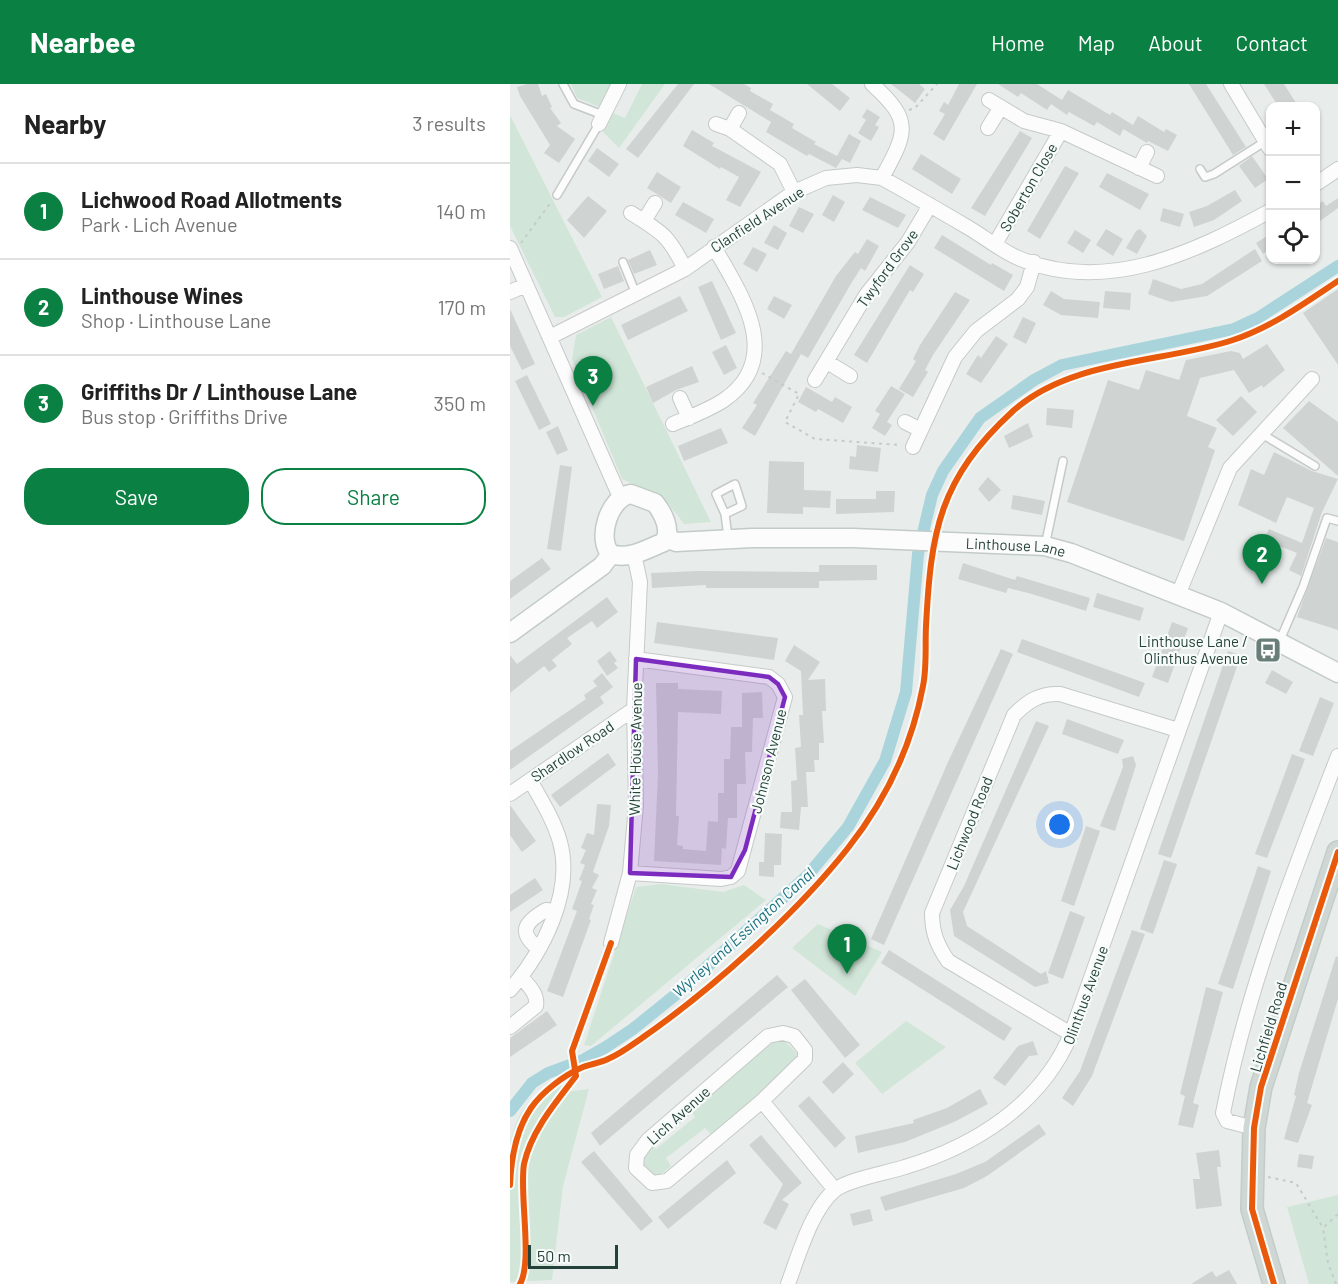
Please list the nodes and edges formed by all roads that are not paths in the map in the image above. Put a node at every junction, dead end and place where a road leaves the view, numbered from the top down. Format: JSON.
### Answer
{"nodes":[{"id":1,"x":563,"y":84,"type":"edge"},
{"id":2,"x":619,"y":84,"type":"edge"},
{"id":3,"x":872,"y":84,"type":"edge"},
{"id":4,"x":1231,"y":84,"type":"edge"},
{"id":5,"x":988,"y":100,"type":"dead end"},
{"id":6,"x":1001,"y":107,"type":"junction"},
{"id":7,"x":739,"y":113,"type":"dead end"},
{"id":8,"x":601,"y":120,"type":"junction"},
{"id":9,"x":716,"y":124,"type":"dead end"},
{"id":10,"x":988,"y":128,"type":"dead end"},
{"id":11,"x":730,"y":129,"type":"junction"},
{"id":12,"x":1061,"y":131,"type":"junction"},
{"id":13,"x":1266,"y":142,"type":"edge"},
{"id":14,"x":1266,"y":146,"type":"edge"},
{"id":15,"x":1147,"y":152,"type":"dead end"},
{"id":16,"x":1139,"y":168,"type":"junction"},
{"id":17,"x":1200,"y":169,"type":"dead end"},
{"id":18,"x":1338,"y":169,"type":"edge"},
{"id":19,"x":1157,"y":176,"type":"dead end"},
{"id":20,"x":882,"y":178,"type":"junction"},
{"id":21,"x":1320,"y":181,"type":"edge"},
{"id":22,"x":794,"y":192,"type":"junction"},
{"id":23,"x":557,"y":195,"type":"road end"},
{"id":24,"x":655,"y":203,"type":"dead end"},
{"id":25,"x":930,"y":205,"type":"junction"},
{"id":26,"x":1266,"y":213,"type":"edge"},
{"id":27,"x":995,"y":244,"type":"junction"},
{"id":28,"x":714,"y":247,"type":"junction"},
{"id":29,"x":511,"y":251,"type":"edge"},
{"id":30,"x":623,"y":262,"type":"dead end"},
{"id":31,"x":1034,"y":262,"type":"junction"},
{"id":32,"x":685,"y":268,"type":"junction"},
{"id":33,"x":526,"y":285,"type":"junction"},
{"id":34,"x":510,"y":292,"type":"edge"},
{"id":35,"x":636,"y":294,"type":"junction"},
{"id":36,"x":550,"y":337,"type":"junction"},
{"id":37,"x":827,"y":362,"type":"junction"},
{"id":38,"x":850,"y":376,"type":"dead end"},
{"id":39,"x":1312,"y":379,"type":"dead end"},
{"id":40,"x":815,"y":380,"type":"dead end"},
{"id":41,"x":680,"y":398,"type":"dead end"},
{"id":42,"x":689,"y":418,"type":"junction"},
{"id":43,"x":905,"y":422,"type":"dead end"},
{"id":44,"x":673,"y":424,"type":"dead end"},
{"id":45,"x":921,"y":430,"type":"junction"},
{"id":46,"x":1262,"y":434,"type":"junction"},
{"id":47,"x":913,"y":447,"type":"road end"},
{"id":48,"x":1063,"y":461,"type":"dead end"},
{"id":49,"x":1315,"y":466,"type":"dead end"},
{"id":50,"x":620,"y":498,"type":"junction"},
{"id":51,"x":725,"y":514,"type":"junction"},
{"id":52,"x":1338,"y":521,"type":"edge"},
{"id":53,"x":667,"y":538,"type":"junction"},
{"id":54,"x":729,"y":540,"type":"junction"},
{"id":55,"x":1045,"y":546,"type":"junction"},
{"id":56,"x":611,"y":554,"type":"junction"},
{"id":57,"x":634,"y":554,"type":"junction"},
{"id":58,"x":1178,"y":594,"type":"junction"},
{"id":59,"x":1221,"y":612,"type":"junction"},
{"id":60,"x":510,"y":633,"type":"edge"},
{"id":61,"x":1279,"y":643,"type":"junction"},
{"id":62,"x":636,"y":659,"type":"junction"},
{"id":63,"x":1338,"y":673,"type":"edge"},
{"id":64,"x":634,"y":709,"type":"junction"},
{"id":65,"x":1178,"y":730,"type":"junction"},
{"id":66,"x":1338,"y":756,"type":"edge"},
{"id":67,"x":530,"y":780,"type":"junction"},
{"id":68,"x":510,"y":794,"type":"edge"},
{"id":69,"x":1338,"y":852,"type":"edge"},
{"id":70,"x":630,"y":873,"type":"junction"},
{"id":71,"x":1330,"y":897,"type":"edge"},
{"id":72,"x":555,"y":911,"type":"junction"},
{"id":73,"x":611,"y":943,"type":"dead end"},
{"id":74,"x":539,"y":950,"type":"junction"},
{"id":75,"x":521,"y":977,"type":"junction"},
{"id":76,"x":510,"y":990,"type":"edge"},
{"id":77,"x":510,"y":1027,"type":"edge"},
{"id":78,"x":1071,"y":1034,"type":"junction"},
{"id":79,"x":762,"y":1101,"type":"junction"},
{"id":80,"x":1254,"y":1128,"type":"junction"},
{"id":81,"x":835,"y":1190,"type":"junction"},
{"id":82,"x":788,"y":1284,"type":"edge"},
{"id":83,"x":1274,"y":1284,"type":"edge"}],
"edges":[{"from":1,"to":8,"type":"lane"},
{"from":2,"to":8,"type":"street"},
{"from":3,"to":20,"type":"street"},
{"from":4,"to":13,"type":"street"},
{"from":5,"to":6,"type":"street","name":"Soberton Close"},
{"from":6,"to":10,"type":"street"},
{"from":6,"to":12,"type":"street","name":"Soberton Close"},
{"from":7,"to":11,"type":"street"},
{"from":8,"to":23,"type":"lane"},
{"from":9,"to":11,"type":"street"},
{"from":11,"to":22,"type":"street"},
{"from":12,"to":16,"type":"street","name":"Soberton Close"},
{"from":12,"to":27,"type":"street","name":"Soberton Close"},
{"from":14,"to":17,"type":"lane"},
{"from":15,"to":16,"type":"street"},
{"from":16,"to":19,"type":"street","name":"Soberton Close"},
{"from":18,"to":21,"type":"street"},
{"from":20,"to":22,"type":"street","name":"Clanfield Avenue"},
{"from":20,"to":25,"type":"street","name":"Clanfield Avenue"},
{"from":22,"to":28,"type":"street","name":"Clanfield Avenue"},
{"from":24,"to":32,"type":"street"},
{"from":25,"to":27,"type":"street","name":"Clanfield Avenue"},
{"from":25,"to":37,"type":"street","name":"Twyford Grove"},
{"from":26,"to":31,"type":"street","name":"Clanfield Avenue"},
{"from":27,"to":31,"type":"street","name":"Clanfield Avenue"},
{"from":28,"to":32,"type":"street","name":"Clanfield Avenue"},
{"from":28,"to":42,"type":"street"},
{"from":29,"to":33,"type":"street"},
{"from":30,"to":35,"type":"lane"},
{"from":31,"to":45,"type":"street"},
{"from":32,"to":35,"type":"street","name":"Clanfield Avenue"},
{"from":33,"to":34,"type":"street"},
{"from":33,"to":36,"type":"street"},
{"from":35,"to":36,"type":"street","name":"Clanfield Avenue"},
{"from":36,"to":50,"type":"street"},
{"from":37,"to":38,"type":"street"},
{"from":37,"to":40,"type":"street","name":"Twyford Grove"},
{"from":39,"to":46,"type":"street"},
{"from":41,"to":42,"type":"street"},
{"from":42,"to":44,"type":"street"},
{"from":43,"to":45,"type":"street"},
{"from":45,"to":47,"type":"street"},
{"from":46,"to":49,"type":"lane"},
{"from":46,"to":58,"type":"street"},
{"from":48,"to":55,"type":"lane"},
{"from":50,"to":53,"type":"street"},
{"from":50,"to":56,"type":"street"},
{"from":51,"to":51,"type":"lane"},
{"from":51,"to":54,"type":"lane"},
{"from":52,"to":61,"type":"lane"},
{"from":53,"to":54,"type":"street","name":"Linthouse Lane"},
{"from":53,"to":57,"type":"street"},
{"from":54,"to":55,"type":"street","name":"Linthouse Lane"},
{"from":55,"to":58,"type":"street","name":"Linthouse Lane"},
{"from":56,"to":57,"type":"street"},
{"from":56,"to":60,"type":"street"},
{"from":57,"to":62,"type":"street","name":"White House Avenue"},
{"from":58,"to":59,"type":"street","name":"Linthouse Lane"},
{"from":59,"to":61,"type":"street","name":"Linthouse Lane"},
{"from":59,"to":65,"type":"street","name":"Olinthus Avenue"},
{"from":61,"to":63,"type":"street","name":"Linthouse Lane"},
{"from":62,"to":64,"type":"street","name":"White House Avenue"},
{"from":62,"to":70,"type":"street","name":"Johnson Avenue"},
{"from":64,"to":67,"type":"street","name":"Shardlow Road"},
{"from":64,"to":70,"type":"street","name":"White House Avenue"},
{"from":65,"to":78,"type":"street","name":"Olinthus Avenue"},
{"from":65,"to":78,"type":"street","name":"Lichwood Road"},
{"from":66,"to":80,"type":"street","name":"Lichfield Road"},
{"from":67,"to":68,"type":"street","name":"Shardlow Road"},
{"from":67,"to":72,"type":"street"},
{"from":69,"to":71,"type":"main road","name":"Lichfield Road"},
{"from":70,"to":73,"type":"street","name":"White House Avenue"},
{"from":71,"to":80,"type":"main road","name":"Lichfield Road"},
{"from":72,"to":74,"type":"street"},
{"from":72,"to":74,"type":"street"},
{"from":74,"to":75,"type":"street"},
{"from":75,"to":76,"type":"street"},
{"from":75,"to":77,"type":"street"},
{"from":78,"to":81,"type":"street","name":"Olinthus Avenue"},
{"from":79,"to":79,"type":"street","name":"Lich Avenue"},
{"from":79,"to":81,"type":"street"},
{"from":80,"to":83,"type":"main road","name":"Lichfield Road"},
{"from":81,"to":82,"type":"street"}]}
